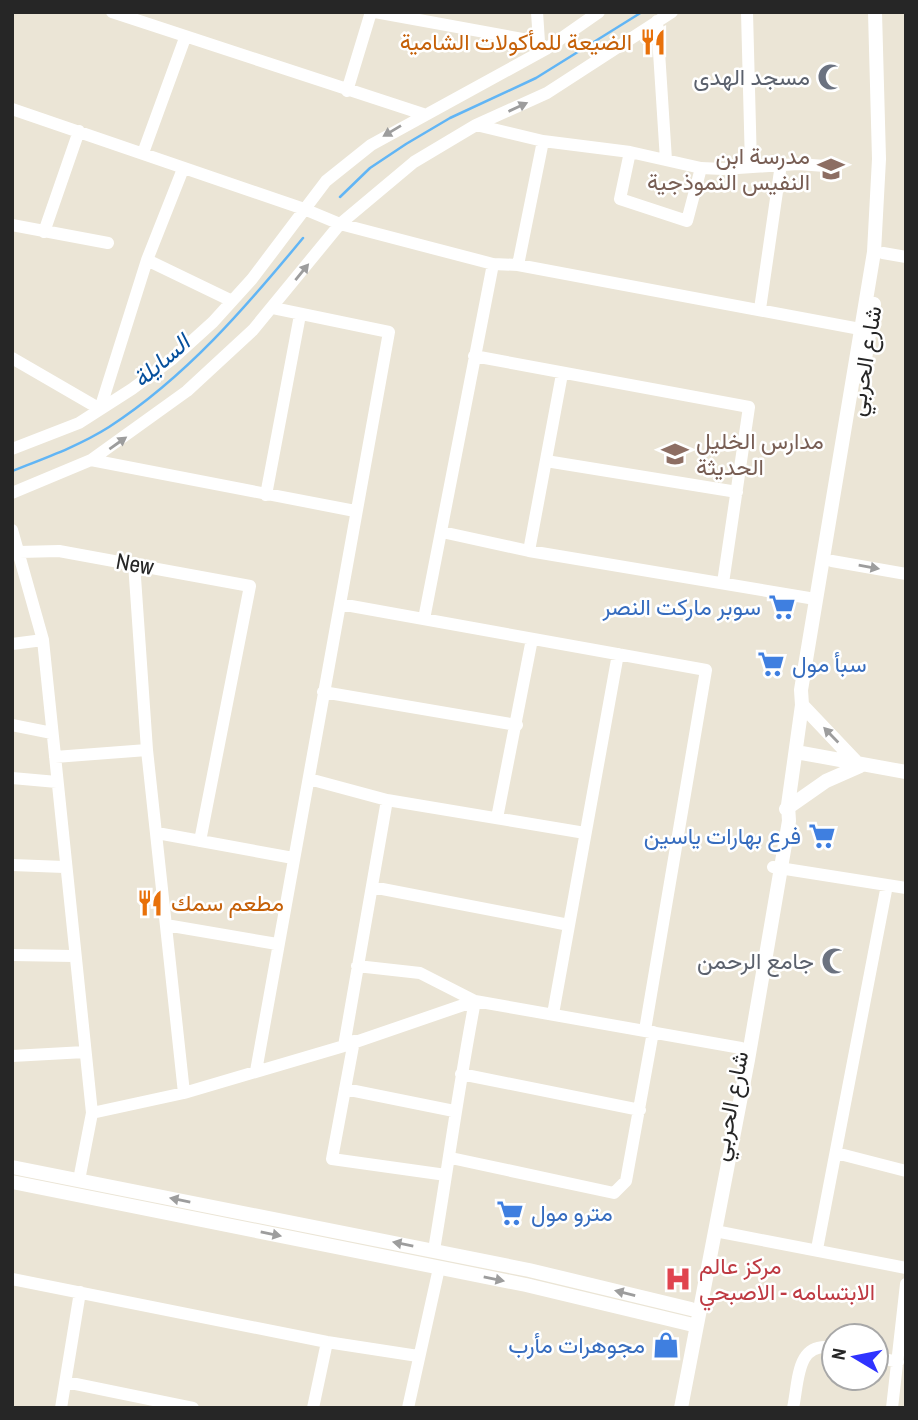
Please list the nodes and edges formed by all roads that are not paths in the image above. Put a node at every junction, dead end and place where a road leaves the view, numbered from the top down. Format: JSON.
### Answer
{"nodes":[{"id":1,"x":112,"y":12,"type":"edge"},
{"id":2,"x":373,"y":12,"type":"edge"},
{"id":3,"x":537,"y":12,"type":"edge"},
{"id":4,"x":600,"y":12,"type":"edge"},
{"id":5,"x":672,"y":12,"type":"edge"},
{"id":6,"x":747,"y":12,"type":"edge"},
{"id":7,"x":875,"y":12,"type":"edge"},
{"id":8,"x":883,"y":12,"type":"edge"},
{"id":9,"x":584,"y":16,"type":"edge"},
{"id":10,"x":657,"y":21,"type":"junction"},
{"id":11,"x":186,"y":38,"type":"junction"},
{"id":12,"x":542,"y":46,"type":"junction"},
{"id":13,"x":346,"y":91,"type":"junction"},
{"id":14,"x":12,"y":109,"type":"edge"},
{"id":15,"x":423,"y":114,"type":"junction"},
{"id":16,"x":476,"y":125,"type":"junction"},
{"id":17,"x":79,"y":131,"type":"junction"},
{"id":18,"x":544,"y":141,"type":"junction"},
{"id":19,"x":630,"y":152,"type":"junction"},
{"id":20,"x":143,"y":153,"type":"junction"},
{"id":21,"x":666,"y":160,"type":"junction"},
{"id":22,"x":781,"y":164,"type":"junction"},
{"id":23,"x":751,"y":166,"type":"junction"},
{"id":24,"x":825,"y":166,"type":"dead end"},
{"id":25,"x":701,"y":168,"type":"junction"},
{"id":26,"x":183,"y":169,"type":"junction"},
{"id":27,"x":304,"y":209,"type":"junction"},
{"id":28,"x":12,"y":225,"type":"edge"},
{"id":29,"x":340,"y":225,"type":"junction"},
{"id":30,"x":44,"y":232,"type":"junction"},
{"id":31,"x":108,"y":243,"type":"dead end"},
{"id":32,"x":883,"y":253,"type":"junction"},
{"id":33,"x":906,"y":257,"type":"edge"},
{"id":34,"x":147,"y":260,"type":"junction"},
{"id":35,"x":493,"y":264,"type":"junction"},
{"id":36,"x":518,"y":265,"type":"junction"},
{"id":37,"x":232,"y":301,"type":"junction"},
{"id":38,"x":273,"y":307,"type":"junction"},
{"id":39,"x":760,"y":309,"type":"junction"},
{"id":40,"x":300,"y":316,"type":"junction"},
{"id":41,"x":860,"y":329,"type":"junction"},
{"id":42,"x":474,"y":355,"type":"junction"},
{"id":43,"x":12,"y":358,"type":"edge"},
{"id":44,"x":562,"y":374,"type":"junction"},
{"id":45,"x":100,"y":409,"type":"junction"},
{"id":46,"x":12,"y":449,"type":"edge"},
{"id":47,"x":91,"y":460,"type":"junction"},
{"id":48,"x":546,"y":461,"type":"junction"},
{"id":49,"x":737,"y":492,"type":"junction"},
{"id":50,"x":12,"y":493,"type":"edge"},
{"id":51,"x":266,"y":495,"type":"junction"},
{"id":52,"x":355,"y":511,"type":"junction"},
{"id":53,"x":12,"y":530,"type":"edge"},
{"id":54,"x":442,"y":532,"type":"junction"},
{"id":55,"x":529,"y":551,"type":"junction"},
{"id":56,"x":19,"y":552,"type":"junction"},
{"id":57,"x":832,"y":561,"type":"junction"},
{"id":58,"x":134,"y":563,"type":"junction"},
{"id":59,"x":906,"y":574,"type":"edge"},
{"id":60,"x":723,"y":583,"type":"junction"},
{"id":61,"x":816,"y":600,"type":"junction"},
{"id":62,"x":340,"y":604,"type":"junction"},
{"id":63,"x":424,"y":619,"type":"junction"},
{"id":64,"x":533,"y":639,"type":"junction"},
{"id":65,"x":43,"y":640,"type":"junction"},
{"id":66,"x":12,"y":644,"type":"edge"},
{"id":67,"x":618,"y":654,"type":"junction"},
{"id":68,"x":323,"y":692,"type":"junction"},
{"id":69,"x":802,"y":705,"type":"junction"},
{"id":70,"x":12,"y":725,"type":"edge"},
{"id":71,"x":517,"y":725,"type":"junction"},
{"id":72,"x":52,"y":733,"type":"junction"},
{"id":73,"x":147,"y":750,"type":"junction"},
{"id":74,"x":796,"y":752,"type":"junction"},
{"id":75,"x":55,"y":757,"type":"junction"},
{"id":76,"x":860,"y":766,"type":"junction"},
{"id":77,"x":906,"y":772,"type":"edge"},
{"id":78,"x":12,"y":778,"type":"edge"},
{"id":79,"x":309,"y":779,"type":"junction"},
{"id":80,"x":57,"y":782,"type":"junction"},
{"id":81,"x":387,"y":800,"type":"junction"},
{"id":82,"x":788,"y":805,"type":"junction"},
{"id":83,"x":497,"y":818,"type":"junction"},
{"id":84,"x":157,"y":833,"type":"junction"},
{"id":85,"x":585,"y":833,"type":"junction"},
{"id":86,"x":200,"y":841,"type":"junction"},
{"id":87,"x":293,"y":858,"type":"junction"},
{"id":88,"x":12,"y":864,"type":"edge"},
{"id":89,"x":64,"y":867,"type":"junction"},
{"id":90,"x":777,"y":867,"type":"junction"},
{"id":91,"x":887,"y":885,"type":"junction"},
{"id":92,"x":372,"y":887,"type":"junction"},
{"id":93,"x":906,"y":888,"type":"edge"},
{"id":94,"x":166,"y":925,"type":"junction"},
{"id":95,"x":569,"y":925,"type":"junction"},
{"id":96,"x":277,"y":943,"type":"junction"},
{"id":97,"x":12,"y":955,"type":"edge"},
{"id":98,"x":74,"y":956,"type":"junction"},
{"id":99,"x":357,"y":967,"type":"junction"},
{"id":100,"x":475,"y":1001,"type":"junction"},
{"id":101,"x":552,"y":1014,"type":"junction"},
{"id":102,"x":649,"y":1031,"type":"junction"},
{"id":103,"x":349,"y":1044,"type":"junction"},
{"id":104,"x":741,"y":1048,"type":"junction"},
{"id":105,"x":85,"y":1052,"type":"junction"},
{"id":106,"x":12,"y":1056,"type":"edge"},
{"id":107,"x":256,"y":1071,"type":"junction"},
{"id":108,"x":461,"y":1074,"type":"junction"},
{"id":109,"x":345,"y":1089,"type":"junction"},
{"id":110,"x":184,"y":1093,"type":"junction"},
{"id":111,"x":640,"y":1110,"type":"junction"},
{"id":112,"x":454,"y":1111,"type":"junction"},
{"id":113,"x":92,"y":1113,"type":"junction"},
{"id":114,"x":836,"y":1153,"type":"junction"},
{"id":115,"x":451,"y":1158,"type":"junction"},
{"id":116,"x":12,"y":1167,"type":"edge"},
{"id":117,"x":906,"y":1171,"type":"edge"},
{"id":118,"x":446,"y":1175,"type":"junction"},
{"id":119,"x":79,"y":1180,"type":"junction"},
{"id":120,"x":12,"y":1182,"type":"edge"},
{"id":121,"x":75,"y":1195,"type":"junction"},
{"id":122,"x":715,"y":1231,"type":"junction"},
{"id":123,"x":348,"y":1242,"type":"junction"},
{"id":124,"x":817,"y":1249,"type":"junction"},
{"id":125,"x":434,"y":1250,"type":"junction"},
{"id":126,"x":439,"y":1268,"type":"junction"},
{"id":127,"x":906,"y":1268,"type":"edge"},
{"id":128,"x":529,"y":1269,"type":"junction"},
{"id":129,"x":12,"y":1279,"type":"edge"},
{"id":130,"x":906,"y":1284,"type":"edge"},
{"id":131,"x":526,"y":1285,"type":"junction"},
{"id":132,"x":80,"y":1292,"type":"junction"},
{"id":133,"x":690,"y":1317,"type":"junction"},
{"id":134,"x":327,"y":1342,"type":"junction"},
{"id":135,"x":820,"y":1345,"type":"edge"},
{"id":136,"x":418,"y":1356,"type":"junction"},
{"id":137,"x":890,"y":1360,"type":"edge"},
{"id":138,"x":898,"y":1362,"type":"junction"},
{"id":139,"x":66,"y":1382,"type":"junction"},
{"id":140,"x":61,"y":1408,"type":"edge"},
{"id":141,"x":193,"y":1408,"type":"edge"},
{"id":142,"x":313,"y":1408,"type":"edge"},
{"id":143,"x":408,"y":1408,"type":"edge"},
{"id":144,"x":672,"y":1408,"type":"edge"},
{"id":145,"x":681,"y":1408,"type":"edge"},
{"id":146,"x":793,"y":1408,"type":"edge"},
{"id":147,"x":892,"y":1408,"type":"edge"}],
"edges":[{"from":1,"to":11,"type":"street"},
{"from":2,"to":12,"type":"street"},
{"from":2,"to":13,"type":"street"},
{"from":3,"to":12,"type":"street"},
{"from":4,"to":9,"type":"street"},
{"from":5,"to":10,"type":"street"},
{"from":6,"to":23,"type":"street"},
{"from":7,"to":41,"type":"street","name":"شارع الحربي"},
{"from":8,"to":32,"type":"street","name":"شارع الحربي"},
{"from":9,"to":12,"type":"street"},
{"from":16,"to":10,"type":"street","one_way":true},
{"from":10,"to":21,"type":"street"},
{"from":11,"to":13,"type":"street"},
{"from":11,"to":20,"type":"street"},
{"from":12,"to":15,"type":"street"},
{"from":13,"to":15,"type":"street"},
{"from":14,"to":17,"type":"street"},
{"from":15,"to":27,"type":"street","one_way":true},
{"from":16,"to":18,"type":"street"},
{"from":16,"to":29,"type":"street"},
{"from":17,"to":20,"type":"street"},
{"from":17,"to":30,"type":"street"},
{"from":18,"to":19,"type":"street"},
{"from":18,"to":36,"type":"street"},
{"from":19,"to":21,"type":"street"},
{"from":19,"to":25,"type":"street"},
{"from":20,"to":26,"type":"street"},
{"from":21,"to":25,"type":"street"},
{"from":22,"to":23,"type":"street"},
{"from":22,"to":24,"type":"street"},
{"from":22,"to":39,"type":"street"},
{"from":23,"to":25,"type":"street"},
{"from":26,"to":27,"type":"street"},
{"from":26,"to":34,"type":"street"},
{"from":27,"to":29,"type":"street"},
{"from":27,"to":37,"type":"street"},
{"from":28,"to":30,"type":"street"},
{"from":29,"to":35,"type":"street"},
{"from":38,"to":29,"type":"street","one_way":true},
{"from":30,"to":31,"type":"street"},
{"from":32,"to":33,"type":"street"},
{"from":32,"to":57,"type":"street","name":"شارع الحربي"},
{"from":34,"to":37,"type":"street"},
{"from":34,"to":45,"type":"street"},
{"from":35,"to":36,"type":"street"},
{"from":35,"to":42,"type":"street"},
{"from":36,"to":39,"type":"street"},
{"from":37,"to":45,"type":"street"},
{"from":38,"to":40,"type":"street"},
{"from":47,"to":38,"type":"street","one_way":true},
{"from":39,"to":41,"type":"street"},
{"from":40,"to":51,"type":"street"},
{"from":40,"to":52,"type":"street"},
{"from":41,"to":61,"type":"street","name":"شارع الحربي"},
{"from":42,"to":44,"type":"street"},
{"from":42,"to":54,"type":"street"},
{"from":43,"to":45,"type":"street"},
{"from":44,"to":48,"type":"street"},
{"from":44,"to":49,"type":"street"},
{"from":45,"to":46,"type":"street"},
{"from":47,"to":50,"type":"street"},
{"from":47,"to":51,"type":"street"},
{"from":48,"to":49,"type":"street"},
{"from":48,"to":55,"type":"street"},
{"from":49,"to":60,"type":"street"},
{"from":51,"to":52,"type":"street"},
{"from":52,"to":62,"type":"street"},
{"from":53,"to":56,"type":"street"},
{"from":54,"to":55,"type":"street"},
{"from":54,"to":63,"type":"street"},
{"from":55,"to":60,"type":"street"},
{"from":56,"to":58,"type":"street","name":"New"},
{"from":56,"to":65,"type":"street"},
{"from":57,"to":59,"type":"street","one_way":true},
{"from":57,"to":69,"type":"street","name":"شارع الحربي"},
{"from":58,"to":73,"type":"street"},
{"from":58,"to":86,"type":"street","name":"New"},
{"from":60,"to":61,"type":"street"},
{"from":61,"to":69,"type":"street","name":"شارع الحربي"},
{"from":62,"to":63,"type":"street"},
{"from":62,"to":68,"type":"street"},
{"from":63,"to":64,"type":"street"},
{"from":64,"to":67,"type":"street"},
{"from":64,"to":71,"type":"street"},
{"from":65,"to":66,"type":"street"},
{"from":65,"to":72,"type":"street"},
{"from":67,"to":85,"type":"street"},
{"from":67,"to":102,"type":"street"},
{"from":68,"to":71,"type":"street"},
{"from":68,"to":79,"type":"street"},
{"from":69,"to":74,"type":"street","name":"شارع الحربي"},
{"from":76,"to":69,"type":"street","one_way":true},
{"from":70,"to":72,"type":"street"},
{"from":71,"to":83,"type":"street"},
{"from":72,"to":75,"type":"street"},
{"from":73,"to":75,"type":"street"},
{"from":73,"to":84,"type":"street"},
{"from":74,"to":76,"type":"street"},
{"from":74,"to":82,"type":"street","name":"شارع الحربي"},
{"from":75,"to":80,"type":"street"},
{"from":76,"to":77,"type":"street"},
{"from":76,"to":82,"type":"street"},
{"from":78,"to":80,"type":"street"},
{"from":79,"to":81,"type":"street"},
{"from":79,"to":87,"type":"street"},
{"from":80,"to":89,"type":"street"},
{"from":81,"to":83,"type":"street"},
{"from":81,"to":92,"type":"street"},
{"from":82,"to":90,"type":"street","name":"شارع الحربي"},
{"from":83,"to":85,"type":"street"},
{"from":84,"to":86,"type":"street"},
{"from":84,"to":94,"type":"street"},
{"from":85,"to":95,"type":"street"},
{"from":86,"to":87,"type":"street"},
{"from":87,"to":96,"type":"street"},
{"from":88,"to":89,"type":"street"},
{"from":89,"to":98,"type":"street"},
{"from":90,"to":91,"type":"street"},
{"from":90,"to":104,"type":"street","name":"شارع الحربي"},
{"from":90,"to":122,"type":"street","name":"شارع الحربي"},
{"from":91,"to":93,"type":"street"},
{"from":91,"to":114,"type":"street"},
{"from":92,"to":95,"type":"street"},
{"from":92,"to":99,"type":"street"},
{"from":94,"to":96,"type":"street"},
{"from":94,"to":110,"type":"street"},
{"from":95,"to":101,"type":"street"},
{"from":96,"to":107,"type":"street"},
{"from":97,"to":98,"type":"street"},
{"from":98,"to":105,"type":"street"},
{"from":99,"to":100,"type":"street"},
{"from":99,"to":103,"type":"street"},
{"from":100,"to":101,"type":"street"},
{"from":100,"to":103,"type":"street"},
{"from":100,"to":108,"type":"street"},
{"from":101,"to":102,"type":"street"},
{"from":102,"to":104,"type":"street"},
{"from":102,"to":111,"type":"street"},
{"from":103,"to":107,"type":"street"},
{"from":103,"to":109,"type":"street"},
{"from":104,"to":133,"type":"street","name":"شارع الحربي"},
{"from":105,"to":106,"type":"street"},
{"from":105,"to":113,"type":"street"},
{"from":107,"to":110,"type":"street"},
{"from":108,"to":111,"type":"street"},
{"from":108,"to":112,"type":"street"},
{"from":109,"to":112,"type":"street"},
{"from":109,"to":118,"type":"street"},
{"from":110,"to":113,"type":"street"},
{"from":111,"to":115,"type":"street"},
{"from":112,"to":115,"type":"street"},
{"from":113,"to":119,"type":"street"},
{"from":114,"to":117,"type":"street"},
{"from":114,"to":124,"type":"street"},
{"from":115,"to":118,"type":"street"},
{"from":116,"to":119,"type":"street"},
{"from":118,"to":125,"type":"street"},
{"from":119,"to":121,"type":"street"},
{"from":123,"to":119,"type":"street","one_way":true},
{"from":120,"to":121,"type":"street"},
{"from":121,"to":123,"type":"street","one_way":true},
{"from":122,"to":124,"type":"street"},
{"from":122,"to":145,"type":"street","name":"شارع الحربي"},
{"from":125,"to":123,"type":"street","one_way":true},
{"from":123,"to":126,"type":"street"},
{"from":124,"to":127,"type":"street"},
{"from":125,"to":128,"type":"street"},
{"from":126,"to":131,"type":"street","one_way":true},
{"from":126,"to":136,"type":"street"},
{"from":128,"to":131,"type":"street"},
{"from":133,"to":128,"type":"street","one_way":true},
{"from":129,"to":132,"type":"street"},
{"from":130,"to":138,"type":"street"},
{"from":131,"to":133,"type":"street"},
{"from":132,"to":134,"type":"street"},
{"from":132,"to":139,"type":"street"},
{"from":133,"to":144,"type":"street","name":"شارع الحربي"},
{"from":134,"to":136,"type":"street"},
{"from":134,"to":142,"type":"street"},
{"from":135,"to":146,"type":"street"},
{"from":136,"to":143,"type":"street"},
{"from":137,"to":138,"type":"street"},
{"from":138,"to":147,"type":"street"},
{"from":139,"to":140,"type":"street"},
{"from":139,"to":141,"type":"street"}]}
